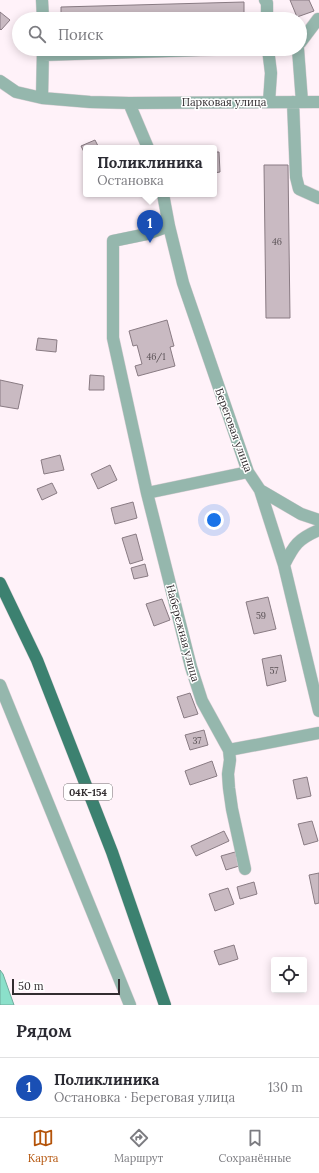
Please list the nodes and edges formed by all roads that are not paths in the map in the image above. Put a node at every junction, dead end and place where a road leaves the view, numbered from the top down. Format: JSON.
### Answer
{"nodes":[{"id":1,"x":42,"y":0,"type":"edge"},
{"id":2,"x":265,"y":0,"type":"edge"},
{"id":3,"x":43,"y":12,"type":"edge"},
{"id":4,"x":267,"y":12,"type":"edge"},
{"id":5,"x":319,"y":20,"type":"edge"},
{"id":6,"x":307,"y":35,"type":"edge"},
{"id":7,"x":43,"y":56,"type":"edge"},
{"id":8,"x":269,"y":56,"type":"edge"},
{"id":9,"x":298,"y":56,"type":"edge"},
{"id":10,"x":0,"y":81,"type":"edge"},
{"id":11,"x":42,"y":98,"type":"junction"},
{"id":12,"x":269,"y":102,"type":"junction"},
{"id":13,"x":297,"y":102,"type":"junction"},
{"id":14,"x":319,"y":102,"type":"edge"},
{"id":15,"x":129,"y":103,"type":"junction"},
{"id":16,"x":147,"y":145,"type":"edge"},
{"id":17,"x":164,"y":197,"type":"edge"},
{"id":18,"x":319,"y":198,"type":"edge"},
{"id":19,"x":169,"y":226,"type":"junction"},
{"id":20,"x":248,"y":472,"type":"junction"},
{"id":21,"x":260,"y":490,"type":"junction"},
{"id":22,"x":147,"y":494,"type":"junction"},
{"id":23,"x":319,"y":520,"type":"edge"},
{"id":24,"x":319,"y":530,"type":"edge"},
{"id":25,"x":284,"y":565,"type":"junction"},
{"id":26,"x":0,"y":583,"type":"edge"},
{"id":27,"x":0,"y":685,"type":"edge"},
{"id":28,"x":319,"y":711,"type":"edge"},
{"id":29,"x":319,"y":733,"type":"edge"},
{"id":30,"x":229,"y":750,"type":"junction"},
{"id":31,"x":245,"y":869,"type":"dead end"},
{"id":32,"x":130,"y":1005,"type":"edge"},
{"id":33,"x":165,"y":1005,"type":"edge"}],
"edges":[{"from":1,"to":3,"type":"street"},
{"from":2,"to":4,"type":"street"},
{"from":5,"to":6,"type":"street"},
{"from":7,"to":11,"type":"street"},
{"from":8,"to":12,"type":"street"},
{"from":9,"to":13,"type":"street"},
{"from":10,"to":11,"type":"street","name":"Парковая улица"},
{"from":11,"to":15,"type":"street","name":"Парковая улица"},
{"from":12,"to":13,"type":"street","name":"Парковая улица"},
{"from":12,"to":15,"type":"street","name":"Парковая улица"},
{"from":13,"to":14,"type":"street","name":"Парковая улица"},
{"from":13,"to":18,"type":"street"},
{"from":15,"to":16,"type":"street"},
{"from":17,"to":19,"type":"street","name":"Береговая улица"},
{"from":19,"to":20,"type":"street","name":"Береговая улица"},
{"from":19,"to":22,"type":"street","name":"Набережная улица"},
{"from":20,"to":21,"type":"street","name":"Береговая улица"},
{"from":20,"to":22,"type":"street"},
{"from":21,"to":23,"type":"street"},
{"from":21,"to":25,"type":"street","name":"Береговая улица"},
{"from":22,"to":30,"type":"street","name":"Набережная улица"},
{"from":24,"to":25,"type":"street"},
{"from":25,"to":28,"type":"street","name":"Береговая улица"},
{"from":26,"to":33,"type":"main road","number":"04К-154"},
{"from":27,"to":32,"type":"street"},
{"from":29,"to":30,"type":"street"},
{"from":30,"to":31,"type":"street"}]}
